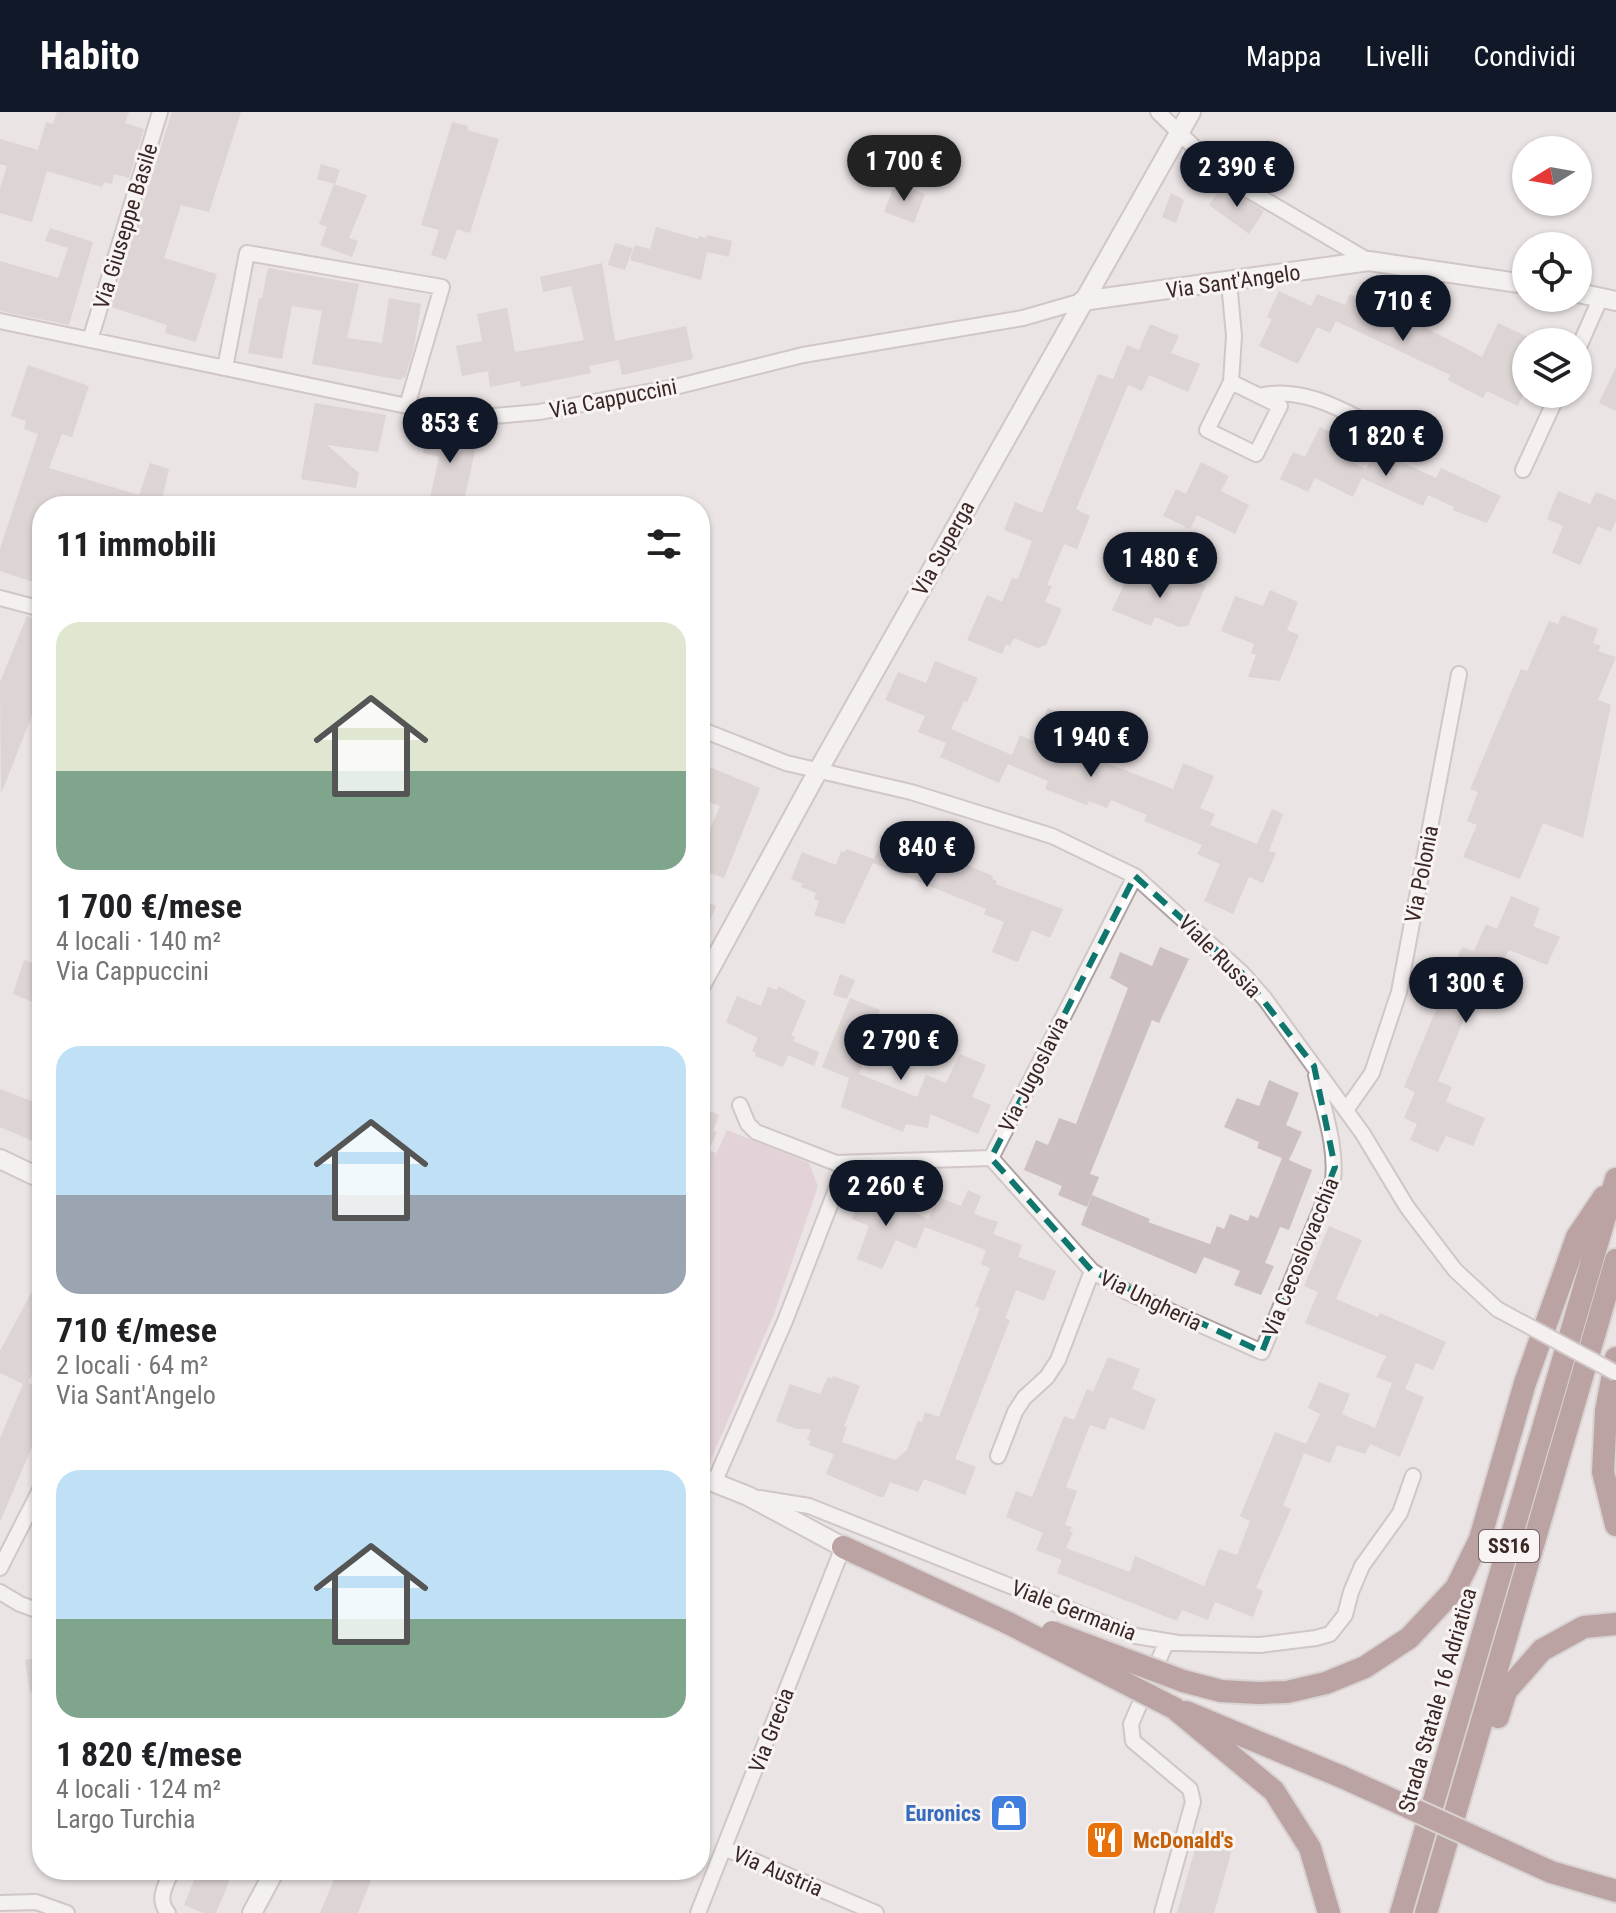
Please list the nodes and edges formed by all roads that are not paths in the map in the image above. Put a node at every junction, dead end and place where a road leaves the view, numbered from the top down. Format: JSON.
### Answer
{"nodes":[{"id":1,"x":160,"y":112,"type":"edge"},
{"id":2,"x":1158,"y":112,"type":"edge"},
{"id":3,"x":1191,"y":112,"type":"edge"},
{"id":4,"x":1179,"y":131,"type":"junction"},
{"id":5,"x":1369,"y":261,"type":"junction"},
{"id":6,"x":1229,"y":282,"type":"junction"},
{"id":7,"x":1512,"y":282,"type":"edge"},
{"id":8,"x":1609,"y":299,"type":"edge"},
{"id":9,"x":1082,"y":301,"type":"junction"},
{"id":10,"x":0,"y":321,"type":"edge"},
{"id":11,"x":1591,"y":328,"type":"edge"},
{"id":12,"x":90,"y":340,"type":"junction"},
{"id":13,"x":225,"y":368,"type":"junction"},
{"id":14,"x":1231,"y":382,"type":"junction"},
{"id":15,"x":1259,"y":396,"type":"junction"},
{"id":16,"x":407,"y":406,"type":"junction"},
{"id":17,"x":1552,"y":408,"type":"edge"},
{"id":18,"x":1395,"y":437,"type":"dead end"},
{"id":19,"x":1523,"y":470,"type":"dead end"},
{"id":20,"x":0,"y":591,"type":"edge"},
{"id":21,"x":7,"y":600,"type":"edge"},
{"id":22,"x":32,"y":606,"type":"edge"},
{"id":23,"x":1459,"y":674,"type":"dead end"},
{"id":24,"x":710,"y":733,"type":"edge"},
{"id":25,"x":819,"y":769,"type":"junction"},
{"id":26,"x":1135,"y":876,"type":"junction"},
{"id":27,"x":710,"y":969,"type":"edge"},
{"id":28,"x":1314,"y":1066,"type":"junction"},
{"id":29,"x":740,"y":1105,"type":"dead end"},
{"id":30,"x":1346,"y":1110,"type":"junction"},
{"id":31,"x":991,"y":1158,"type":"junction"},
{"id":32,"x":0,"y":1159,"type":"edge"},
{"id":33,"x":846,"y":1164,"type":"junction"},
{"id":34,"x":32,"y":1174,"type":"edge"},
{"id":35,"x":1616,"y":1179,"type":"edge"},
{"id":36,"x":1616,"y":1260,"type":"edge"},
{"id":37,"x":1092,"y":1271,"type":"junction"},
{"id":38,"x":1262,"y":1352,"type":"joint"},
{"id":39,"x":1616,"y":1358,"type":"edge"},
{"id":40,"x":1616,"y":1373,"type":"edge"},
{"id":41,"x":998,"y":1456,"type":"dead end"},
{"id":42,"x":710,"y":1474,"type":"edge"},
{"id":43,"x":1413,"y":1476,"type":"dead end"},
{"id":44,"x":710,"y":1481,"type":"edge"},
{"id":45,"x":748,"y":1496,"type":"junction"},
{"id":46,"x":32,"y":1506,"type":"edge"},
{"id":47,"x":1616,"y":1525,"type":"edge"},
{"id":48,"x":843,"y":1547,"type":"junction"},
{"id":49,"x":0,"y":1568,"type":"edge"},
{"id":50,"x":0,"y":1592,"type":"edge"},
{"id":51,"x":32,"y":1608,"type":"edge"},
{"id":52,"x":1008,"y":1623,"type":"junction"},
{"id":53,"x":1616,"y":1624,"type":"edge"},
{"id":54,"x":1167,"y":1641,"type":"junction"},
{"id":55,"x":1174,"y":1708,"type":"junction"},
{"id":56,"x":1458,"y":1804,"type":"junction"},
{"id":57,"x":724,"y":1848,"type":"junction"},
{"id":58,"x":168,"y":1880,"type":"edge"},
{"id":59,"x":270,"y":1880,"type":"edge"},
{"id":60,"x":1616,"y":1891,"type":"edge"},
{"id":61,"x":0,"y":1903,"type":"edge"},
{"id":62,"x":67,"y":1913,"type":"edge"},
{"id":63,"x":168,"y":1913,"type":"edge"},
{"id":64,"x":252,"y":1913,"type":"edge"},
{"id":65,"x":698,"y":1913,"type":"edge"},
{"id":66,"x":876,"y":1913,"type":"edge"},
{"id":67,"x":1162,"y":1913,"type":"edge"},
{"id":68,"x":1329,"y":1913,"type":"edge"},
{"id":69,"x":1401,"y":1913,"type":"edge"},
{"id":70,"x":1426,"y":1913,"type":"edge"}],
"edges":[{"from":1,"to":12,"type":"street","name":"Via Giuseppe Basile"},
{"from":2,"to":4,"type":"street"},
{"from":3,"to":4,"type":"street","name":"Via Superga"},
{"from":4,"to":5,"type":"street"},
{"from":4,"to":9,"type":"street","name":"Via Superga"},
{"from":5,"to":6,"type":"street","name":"Via Sant'Angelo"},
{"from":5,"to":7,"type":"street","name":"Via Sant'Angelo"},
{"from":6,"to":9,"type":"street","name":"Via Sant'Angelo"},
{"from":6,"to":14,"type":"street"},
{"from":8,"to":11,"type":"street"},
{"from":9,"to":16,"type":"street","name":"Via Cappuccini"},
{"from":9,"to":25,"type":"street","name":"Via Superga"},
{"from":10,"to":12,"type":"street","name":"Via Cappuccini"},
{"from":12,"to":13,"type":"street","name":"Via Cappuccini"},
{"from":13,"to":16,"type":"street","name":"Via Cappuccini"},
{"from":13,"to":16,"type":"street"},
{"from":14,"to":15,"type":"street"},
{"from":14,"to":15,"type":"street"},
{"from":15,"to":18,"type":"street"},
{"from":17,"to":19,"type":"street"},
{"from":20,"to":21,"type":"street"},
{"from":21,"to":22,"type":"street"},
{"from":23,"to":30,"type":"street","name":"Via Polonia"},
{"from":24,"to":25,"type":"street","name":"Viale Russia"},
{"from":25,"to":26,"type":"street","name":"Viale Russia"},
{"from":25,"to":27,"type":"street","name":"Via Superga"},
{"from":26,"to":28,"type":"street","name":"Viale Russia"},
{"from":26,"to":31,"type":"street","name":"Via Jugoslavia"},
{"from":28,"to":30,"type":"street","name":"Viale Russia"},
{"from":28,"to":38,"type":"street","name":"Via Cecoslovacchia"},
{"from":29,"to":33,"type":"street","name":"Via Jugoslavia"},
{"from":30,"to":40,"type":"street","name":"Viale Russia","bridge":true},
{"from":31,"to":33,"type":"street","name":"Via Jugoslavia"},
{"from":31,"to":37,"type":"street","name":"Via Ungheria"},
{"from":32,"to":34,"type":"street"},
{"from":33,"to":42,"type":"street"},
{"from":35,"to":52,"type":"highway","number":"SS16","bridge":true},
{"from":35,"to":69,"type":"highway","name":"Strada Statale 16 Adriatica","number":"SS16"},
{"from":36,"to":56,"type":"highway","number":"SS16"},
{"from":37,"to":38,"type":"street","name":"Via Ungheria"},
{"from":37,"to":41,"type":"street"},
{"from":39,"to":47,"type":"highway"},
{"from":43,"to":54,"type":"street","name":"Viale Germania"},
{"from":44,"to":45,"type":"street","name":"Viale Germania"},
{"from":45,"to":48,"type":"street","name":"Viale Germania"},
{"from":45,"to":54,"type":"street","name":"Viale Germania"},
{"from":46,"to":49,"type":"street"},
{"from":48,"to":52,"type":"highway","number":"SS16"},
{"from":48,"to":57,"type":"street","name":"Via Grecia"},
{"from":50,"to":51,"type":"street"},
{"from":52,"to":55,"type":"highway","number":"SS16","bridge":true},
{"from":53,"to":56,"type":"highway","number":"SS16"},
{"from":54,"to":67,"type":"street"},
{"from":55,"to":60,"type":"highway","number":"SS16","bridge":true},
{"from":55,"to":68,"type":"highway","number":"SS16"},
{"from":56,"to":70,"type":"highway","number":"SS16"},
{"from":57,"to":65,"type":"street","name":"Via Grecia"},
{"from":57,"to":66,"type":"street","name":"Via Austria"},
{"from":58,"to":63,"type":"street"},
{"from":59,"to":64,"type":"street"},
{"from":61,"to":62,"type":"street"}]}
